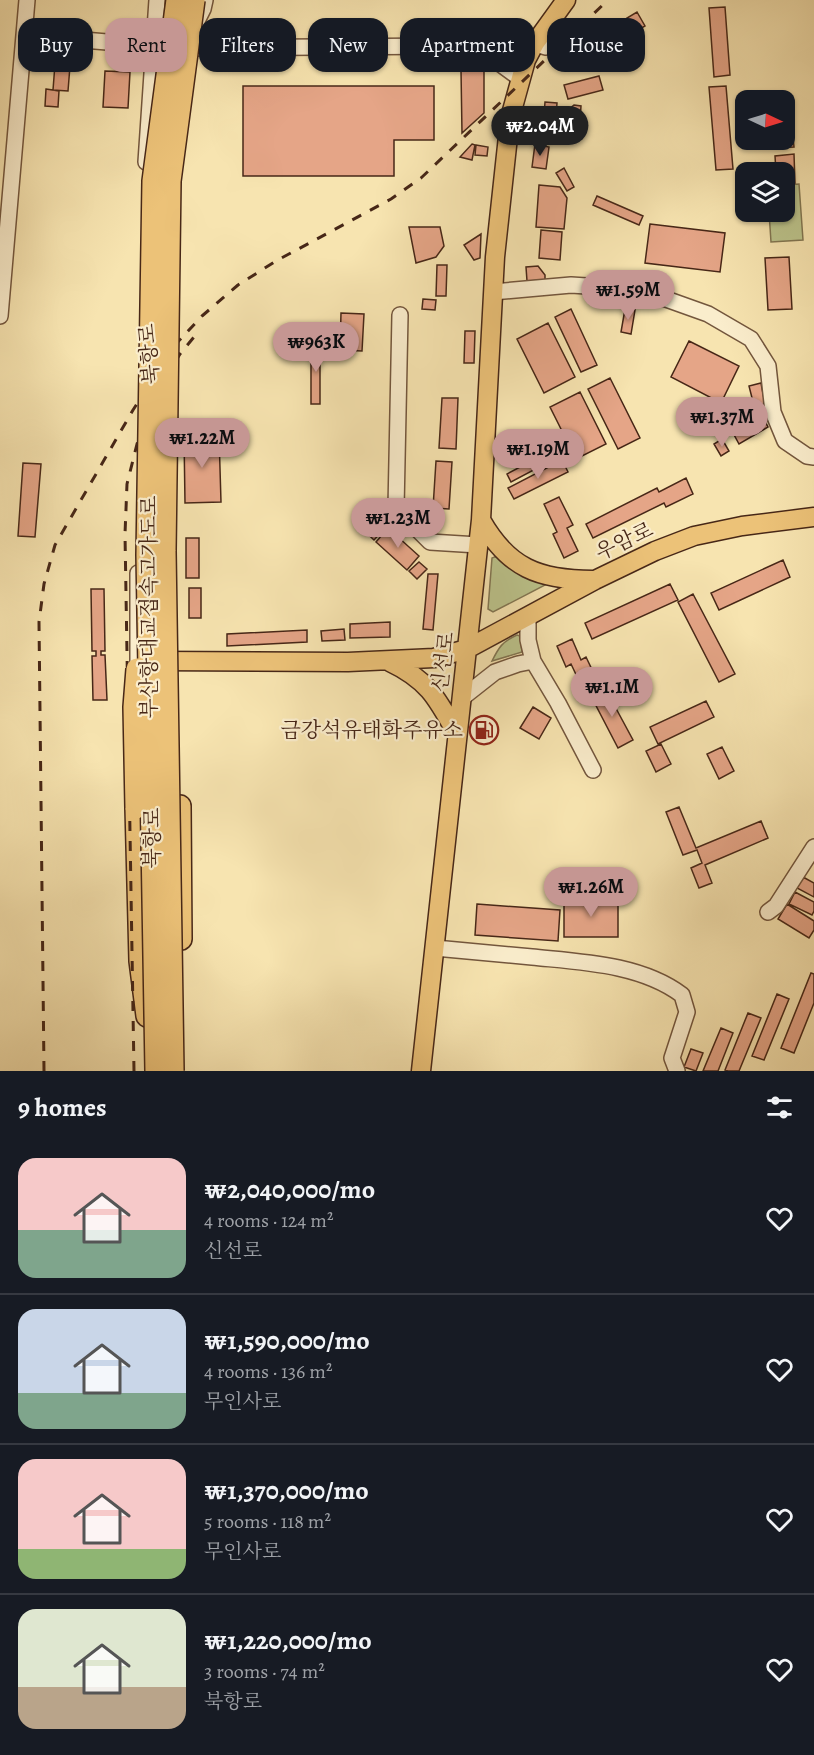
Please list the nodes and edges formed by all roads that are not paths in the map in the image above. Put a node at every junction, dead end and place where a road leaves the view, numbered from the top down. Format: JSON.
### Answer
{"nodes":[{"id":1,"x":27,"y":0,"type":"edge"},
{"id":2,"x":157,"y":0,"type":"edge"},
{"id":3,"x":177,"y":0,"type":"edge"},
{"id":4,"x":194,"y":0,"type":"edge"},
{"id":5,"x":205,"y":0,"type":"edge"},
{"id":6,"x":566,"y":0,"type":"edge"},
{"id":7,"x":579,"y":0,"type":"edge"},
{"id":8,"x":26,"y":18,"type":"edge"},
{"id":9,"x":156,"y":18,"type":"edge"},
{"id":10,"x":187,"y":41,"type":"edge"},
{"id":11,"x":535,"y":44,"type":"edge"},
{"id":12,"x":540,"y":45,"type":"junction"},
{"id":13,"x":400,"y":46,"type":"edge"},
{"id":14,"x":187,"y":48,"type":"edge"},
{"id":15,"x":22,"y":72,"type":"edge"},
{"id":16,"x":152,"y":72,"type":"edge"},
{"id":17,"x":180,"y":72,"type":"edge"},
{"id":18,"x":511,"y":72,"type":"edge"},
{"id":19,"x":521,"y":79,"type":"junction"},
{"id":20,"x":495,"y":257,"type":"junction"},
{"id":21,"x":493,"y":292,"type":"junction"},
{"id":22,"x":400,"y":315,"type":"dead end"},
{"id":23,"x":0,"y":316,"type":"edge"},
{"id":24,"x":814,"y":457,"type":"edge"},
{"id":25,"x":814,"y":517,"type":"edge"},
{"id":26,"x":481,"y":520,"type":"junction"},
{"id":27,"x":478,"y":545,"type":"junction"},
{"id":28,"x":156,"y":553,"type":"junction"},
{"id":29,"x":595,"y":580,"type":"junction"},
{"id":30,"x":528,"y":616,"type":"junction"},
{"id":31,"x":467,"y":650,"type":"junction"},
{"id":32,"x":137,"y":660,"type":"junction"},
{"id":33,"x":174,"y":660,"type":"junction"},
{"id":34,"x":388,"y":661,"type":"junction"},
{"id":35,"x":533,"y":661,"type":"junction"},
{"id":36,"x":462,"y":698,"type":"junction"},
{"id":37,"x":457,"y":734,"type":"junction"},
{"id":38,"x":593,"y":770,"type":"dead end"},
{"id":39,"x":813,"y":847,"type":"edge"},
{"id":40,"x":768,"y":912,"type":"dead end"},
{"id":41,"x":435,"y":948,"type":"junction"},
{"id":42,"x":175,"y":1015,"type":"junction"},
{"id":43,"x":147,"y":1016,"type":"junction"},
{"id":44,"x":148,"y":1071,"type":"edge"},
{"id":45,"x":156,"y":1071,"type":"edge"},
{"id":46,"x":174,"y":1071,"type":"edge"},
{"id":47,"x":421,"y":1071,"type":"edge"},
{"id":48,"x":676,"y":1071,"type":"edge"}],
"edges":[{"from":1,"to":8,"type":"street"},
{"from":2,"to":9,"type":"street","name":"북항로"},
{"from":3,"to":28,"type":"highway","name":"부산항대교접속고가도로","bridge":true},
{"from":4,"to":28,"type":"highway","name":"부산항대교접속고가도로","bridge":true},
{"from":5,"to":10,"type":"street","name":"북항로"},
{"from":6,"to":12,"type":"main road","name":"신선로"},
{"from":7,"to":12,"type":"main road","name":"신선로"},
{"from":11,"to":12,"type":"street"},
{"from":12,"to":19,"type":"main road","name":"신선로"},
{"from":12,"to":20,"type":"main road","name":"신선로"},
{"from":13,"to":14,"type":"street"},
{"from":15,"to":23,"type":"street"},
{"from":16,"to":32,"type":"street","name":"북항로"},
{"from":17,"to":33,"type":"street","name":"북항로"},
{"from":18,"to":19,"type":"street"},
{"from":19,"to":20,"type":"main road","name":"신선로"},
{"from":20,"to":21,"type":"main road","name":"신선로"},
{"from":21,"to":24,"type":"street"},
{"from":21,"to":26,"type":"main road","name":"신선로"},
{"from":22,"to":27,"type":"street"},
{"from":25,"to":29,"type":"main road","name":"우암로"},
{"from":26,"to":27,"type":"main road","name":"신선로"},
{"from":26,"to":29,"type":"main road"},
{"from":27,"to":31,"type":"main road","name":"신선로"},
{"from":28,"to":42,"type":"highway","bridge":true},
{"from":28,"to":43,"type":"highway","bridge":true},
{"from":28,"to":45,"type":"highway","name":"부산항대교접속고가도로","bridge":true},
{"from":28,"to":46,"type":"highway","name":"부산항대교접속고가도로","bridge":true},
{"from":29,"to":30,"type":"main road","name":"우암로"},
{"from":30,"to":31,"type":"main road","name":"우암로"},
{"from":30,"to":35,"type":"street"},
{"from":31,"to":34,"type":"main road","name":"우암로"},
{"from":31,"to":36,"type":"main road","name":"신선로"},
{"from":32,"to":33,"type":"main road","name":"우암로"},
{"from":32,"to":43,"type":"street","name":"북항로"},
{"from":33,"to":34,"type":"main road","name":"우암로"},
{"from":33,"to":42,"type":"street","name":"북항로"},
{"from":34,"to":37,"type":"main road"},
{"from":35,"to":36,"type":"street"},
{"from":35,"to":38,"type":"street"},
{"from":36,"to":37,"type":"main road","name":"신선로"},
{"from":37,"to":41,"type":"main road","name":"신선로"},
{"from":39,"to":40,"type":"street"},
{"from":41,"to":47,"type":"main road","name":"신선로"},
{"from":41,"to":48,"type":"street"},
{"from":42,"to":46,"type":"main road","name":"북항로"},
{"from":43,"to":44,"type":"main road","name":"북항로"}]}
